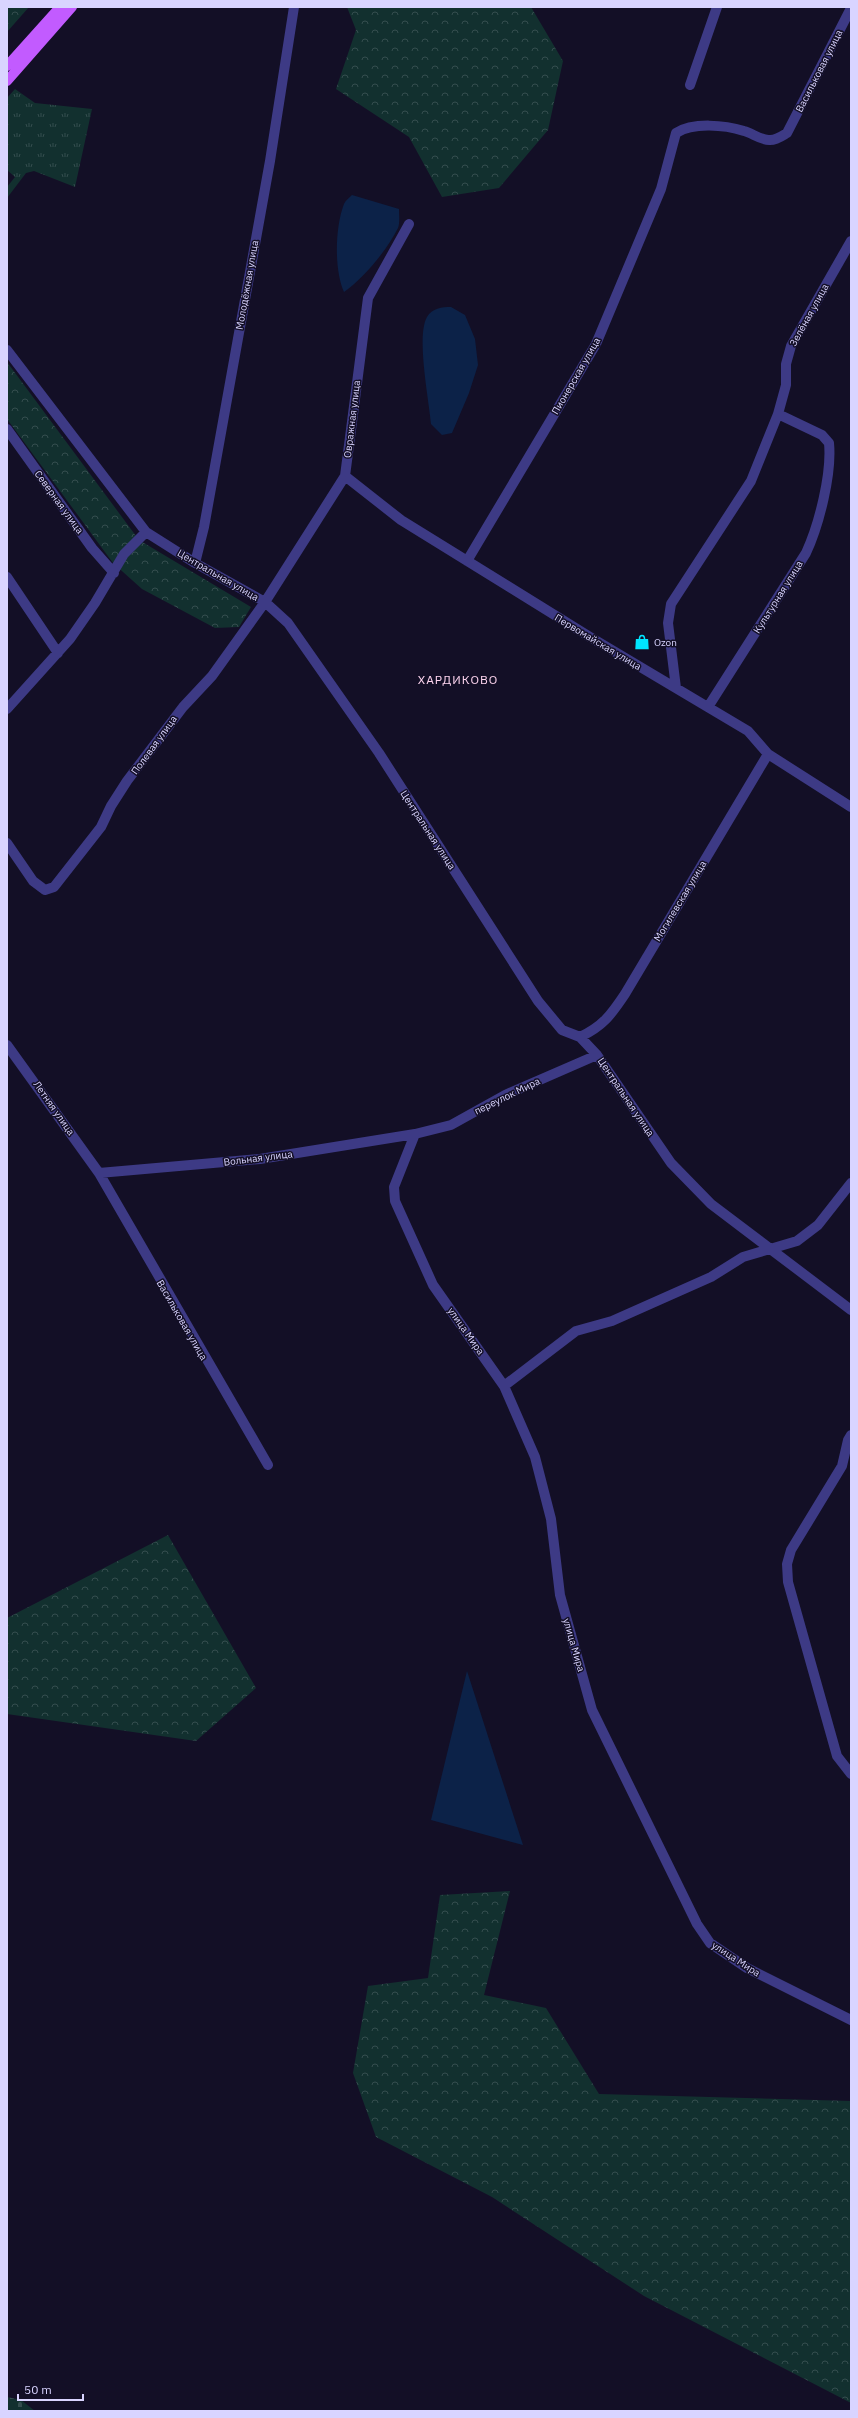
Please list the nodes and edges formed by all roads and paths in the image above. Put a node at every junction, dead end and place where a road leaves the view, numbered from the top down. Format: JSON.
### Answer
{"nodes":[{"id":1,"x":60,"y":7,"type":"edge"},
{"id":2,"x":72,"y":7,"type":"edge"},
{"id":3,"x":294,"y":7,"type":"edge"},
{"id":4,"x":717,"y":7,"type":"edge"},
{"id":5,"x":851,"y":8,"type":"edge"},
{"id":6,"x":7,"y":66,"type":"edge"},
{"id":7,"x":7,"y":81,"type":"edge"},
{"id":8,"x":690,"y":85,"type":"dead end"},
{"id":9,"x":676,"y":133,"type":"joint"},
{"id":10,"x":409,"y":224,"type":"dead end"},
{"id":11,"x":851,"y":241,"type":"edge"},
{"id":12,"x":7,"y":350,"type":"edge"},
{"id":13,"x":778,"y":414,"type":"junction"},
{"id":14,"x":7,"y":429,"type":"edge"},
{"id":15,"x":345,"y":476,"type":"junction"},
{"id":16,"x":146,"y":532,"type":"junction"},
{"id":17,"x":466,"y":561,"type":"junction"},
{"id":18,"x":196,"y":563,"type":"junction"},
{"id":19,"x":114,"y":573,"type":"junction"},
{"id":20,"x":7,"y":577,"type":"edge"},
{"id":21,"x":265,"y":602,"type":"junction"},
{"id":22,"x":58,"y":653,"type":"junction"},
{"id":23,"x":676,"y":688,"type":"junction"},
{"id":24,"x":708,"y":707,"type":"junction"},
{"id":25,"x":7,"y":709,"type":"edge"},
{"id":26,"x":768,"y":754,"type":"junction"},
{"id":27,"x":851,"y":807,"type":"edge"},
{"id":28,"x":7,"y":842,"type":"edge"},
{"id":29,"x":580,"y":1038,"type":"junction"},
{"id":30,"x":7,"y":1045,"type":"edge"},
{"id":31,"x":597,"y":1055,"type":"junction"},
{"id":32,"x":415,"y":1134,"type":"junction"},
{"id":33,"x":99,"y":1173,"type":"junction"},
{"id":34,"x":851,"y":1183,"type":"edge"},
{"id":35,"x":769,"y":1249,"type":"junction"},
{"id":36,"x":851,"y":1310,"type":"edge"},
{"id":37,"x":504,"y":1386,"type":"junction"},
{"id":38,"x":851,"y":1435,"type":"edge"},
{"id":39,"x":268,"y":1466,"type":"dead end"},
{"id":40,"x":851,"y":1774,"type":"edge"},
{"id":41,"x":851,"y":2020,"type":"edge"}],
"edges":[{"from":1,"to":6,"type":"main road"},
{"from":2,"to":7,"type":"main road"},
{"from":3,"to":18,"type":"street","name":"Молодёжная улица"},
{"from":4,"to":8,"type":"street"},
{"from":5,"to":9,"type":"street","name":"Васильковая улица"},
{"from":9,"to":17,"type":"street","name":"Пионерская улица"},
{"from":10,"to":15,"type":"street","name":"Овражная улица"},
{"from":11,"to":13,"type":"street","name":"Зелёная улица"},
{"from":12,"to":16,"type":"street","name":"Центральная улица"},
{"from":13,"to":23,"type":"street","name":"Зелёная улица"},
{"from":13,"to":24,"type":"street","name":"Культурная улица"},
{"from":14,"to":19,"type":"street","name":"Северная улица"},
{"from":15,"to":17,"type":"street","name":"Первомайская улица"},
{"from":15,"to":21,"type":"street","name":"Овражная улица"},
{"from":16,"to":18,"type":"street","name":"Центральная улица"},
{"from":16,"to":19,"type":"street"},
{"from":17,"to":23,"type":"street","name":"Первомайская улица"},
{"from":18,"to":21,"type":"street","name":"Центральная улица"},
{"from":19,"to":22,"type":"street"},
{"from":20,"to":22,"type":"street"},
{"from":21,"to":28,"type":"street","name":"Полевая улица"},
{"from":21,"to":29,"type":"street","name":"Центральная улица"},
{"from":22,"to":25,"type":"street"},
{"from":23,"to":24,"type":"street","name":"Первомайская улица"},
{"from":24,"to":26,"type":"street","name":"Первомайская улица"},
{"from":26,"to":27,"type":"street","name":"Первомайская улица"},
{"from":26,"to":29,"type":"street","name":"Могилевская улица"},
{"from":29,"to":31,"type":"street","name":"Центральная улица"},
{"from":30,"to":33,"type":"street","name":"Летняя улица"},
{"from":31,"to":32,"type":"street","name":"переулок Мира"},
{"from":31,"to":35,"type":"street","name":"Центральная улица"},
{"from":32,"to":33,"type":"street","name":"Вольная улица"},
{"from":32,"to":37,"type":"street","name":"улица Мира"},
{"from":33,"to":39,"type":"street","name":"Васильковая улица"},
{"from":34,"to":35,"type":"street"},
{"from":35,"to":36,"type":"street","name":"Центральная улица"},
{"from":35,"to":37,"type":"street"},
{"from":37,"to":41,"type":"street","name":"улица Мира"},
{"from":38,"to":40,"type":"street"}]}
